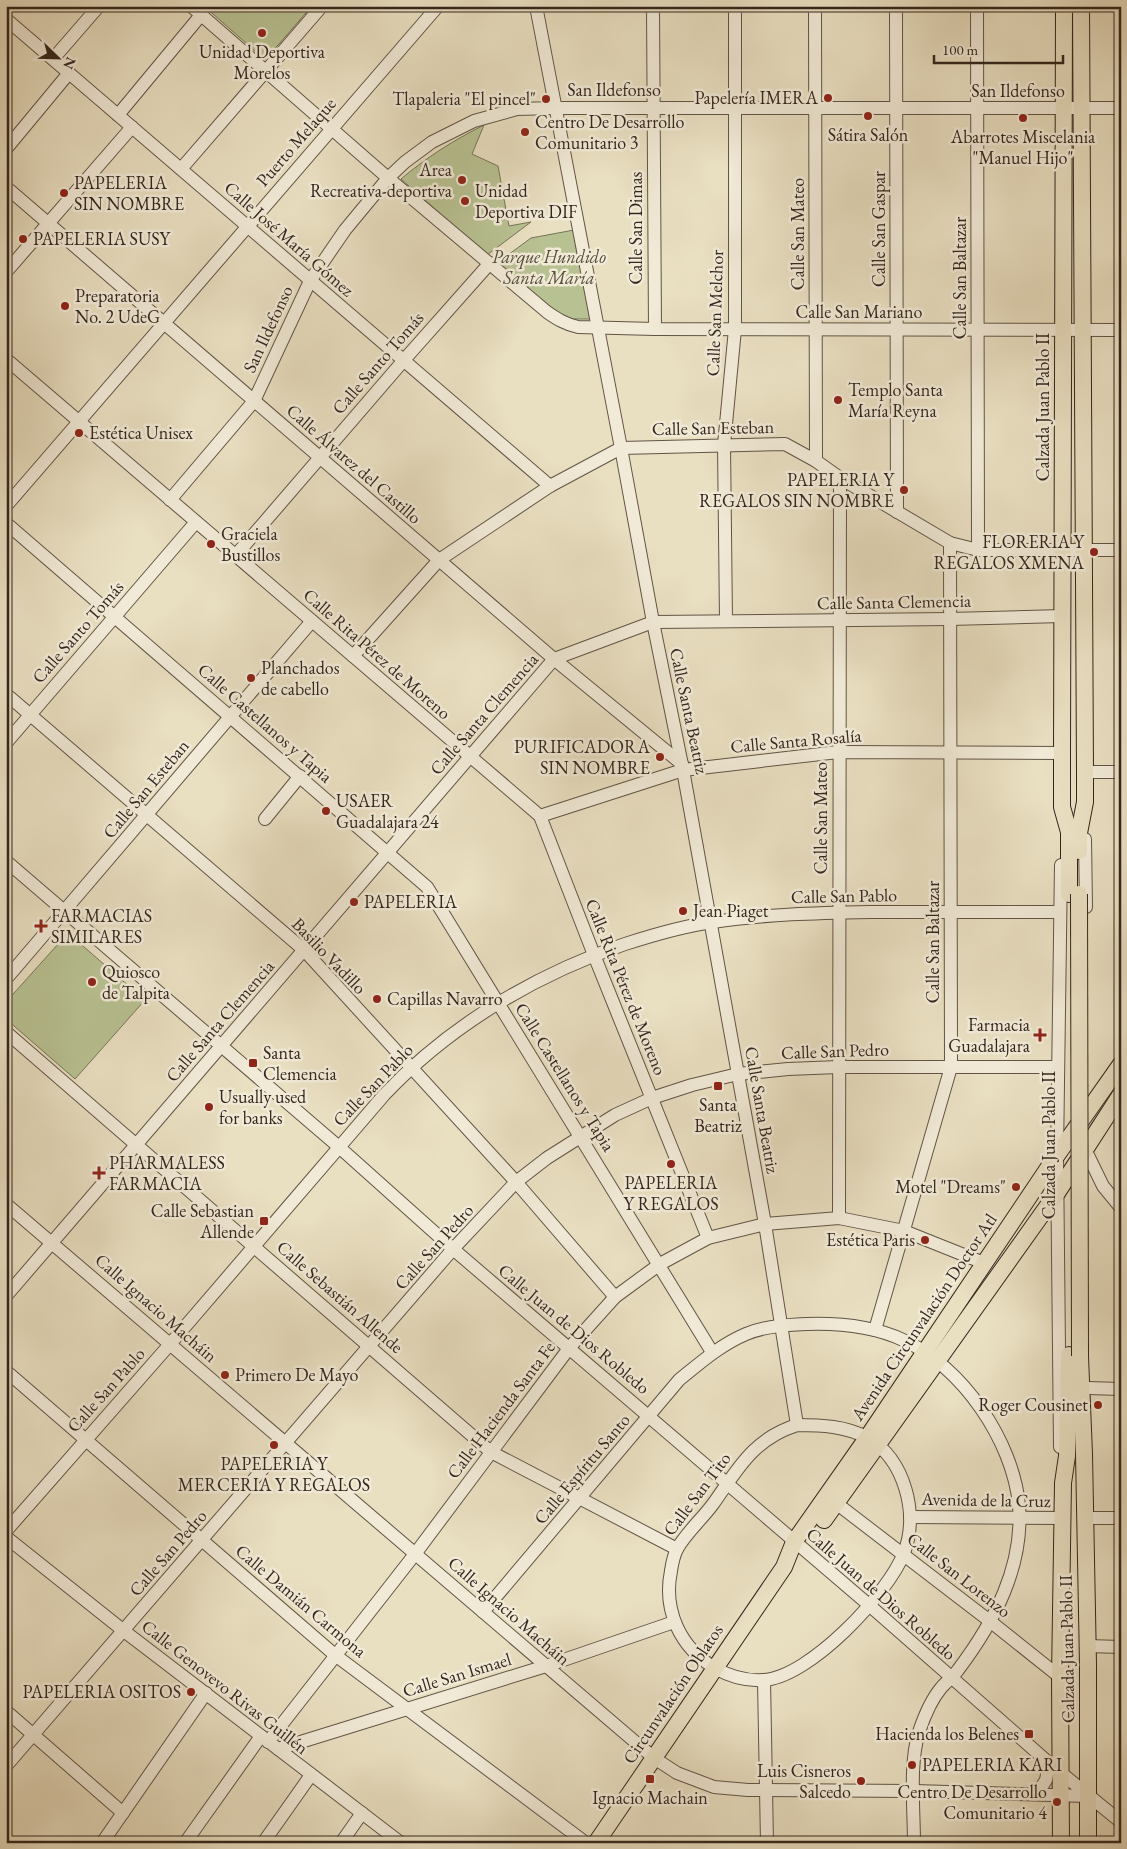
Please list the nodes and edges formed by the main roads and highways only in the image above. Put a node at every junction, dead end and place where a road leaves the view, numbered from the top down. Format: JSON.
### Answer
{"nodes":[{"id":1,"x":1064,"y":6,"type":"edge"},
{"id":2,"x":1081,"y":6,"type":"edge"},
{"id":3,"x":1074,"y":894,"type":"junction"},
{"id":4,"x":1121,"y":1064,"type":"edge"},
{"id":5,"x":1121,"y":1094,"type":"edge"},
{"id":6,"x":1074,"y":1355,"type":"junction"},
{"id":7,"x":931,"y":1356,"type":"junction"},
{"id":8,"x":872,"y":1442,"type":"junction"},
{"id":9,"x":798,"y":1546,"type":"junction"},
{"id":10,"x":596,"y":1843,"type":"edge"},
{"id":11,"x":1061,"y":1843,"type":"edge"},
{"id":12,"x":1088,"y":1843,"type":"edge"}],
"edges":[{"from":1,"to":3,"type":"main road","name":"Calzada Juan Pablo II"},
{"from":2,"to":3,"type":"main road","name":"Calzada Juan Pablo II"},
{"from":3,"to":6,"type":"main road","name":"Calzada Juan Pablo II"},
{"from":4,"to":7,"type":"main road","name":"Avenida Circunvalación Doctor Atl"},
{"from":5,"to":7,"type":"main road","name":"Avenida Circunvalación Doctor Atl"},
{"from":6,"to":11,"type":"main road","name":"Calzada Juan Pablo II"},
{"from":6,"to":12,"type":"main road","name":"Calzada Juan Pablo II"},
{"from":7,"to":8,"type":"main road","name":"Avenida Circunvalación Doctor Atl"},
{"from":8,"to":9,"type":"main road","name":"Avenida Circunvalación Doctor Atl"},
{"from":8,"to":9,"type":"main road","name":"Avenida Circunvalación Doctor Atl"},
{"from":9,"to":10,"type":"main road","name":"Circunvalación Oblatos"}]}
